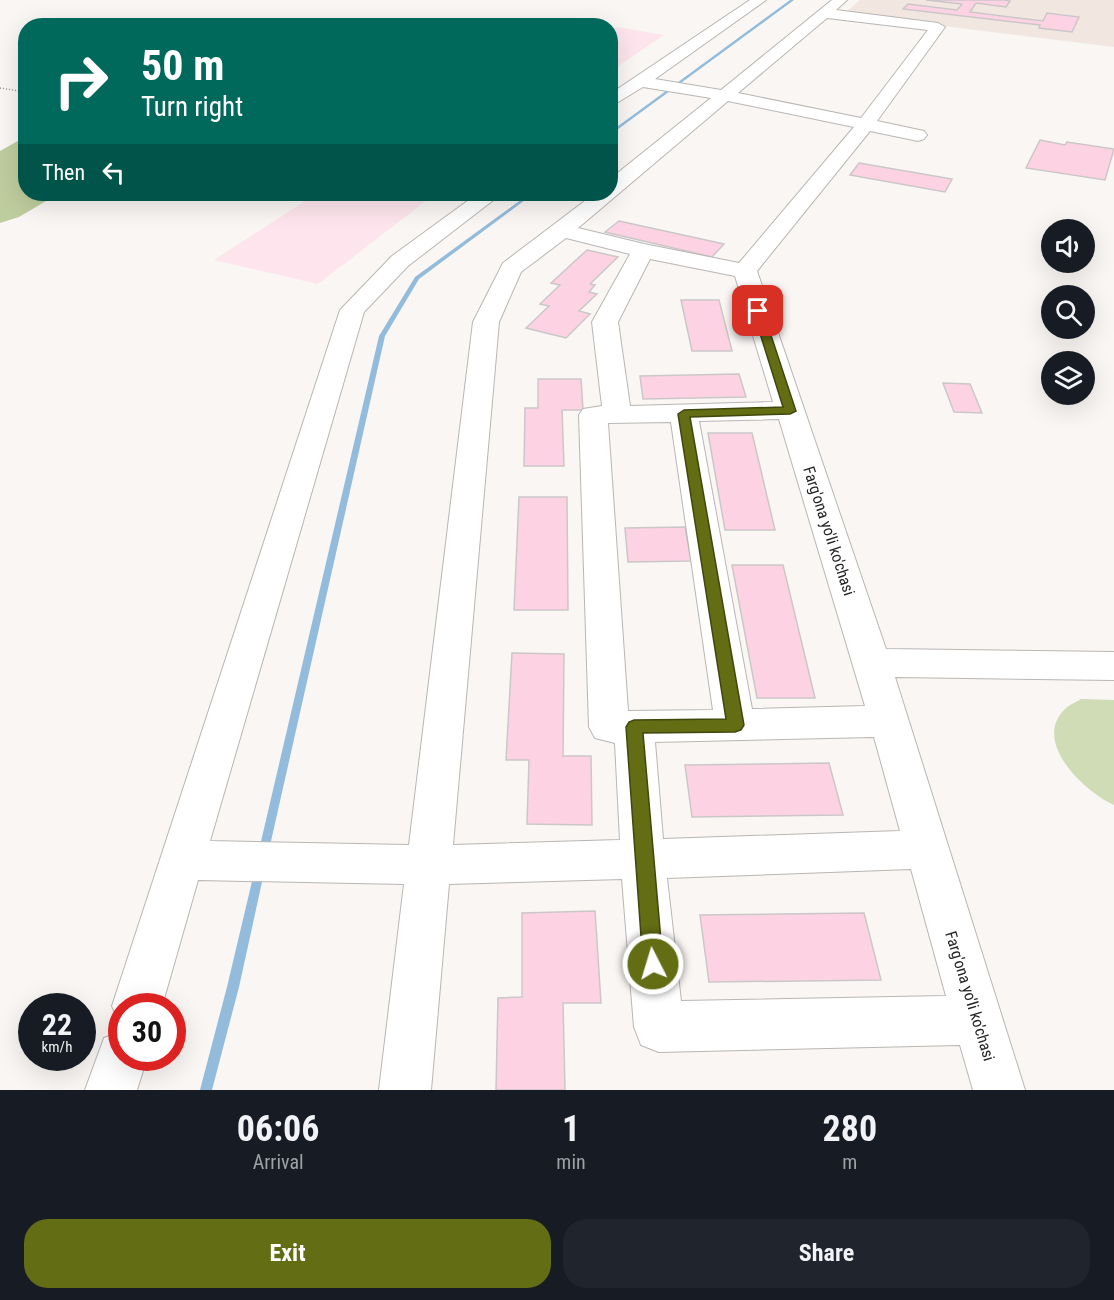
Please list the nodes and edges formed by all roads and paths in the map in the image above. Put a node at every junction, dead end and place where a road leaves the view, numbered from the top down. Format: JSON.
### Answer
{"nodes":[{"id":1,"x":759,"y":0,"type":"edge"},
{"id":2,"x":840,"y":0,"type":"edge"},
{"id":3,"x":824,"y":13,"type":"junction"},
{"id":4,"x":638,"y":81,"type":"junction"},
{"id":5,"x":0,"y":88,"type":"edge"},
{"id":6,"x":18,"y":91,"type":"edge"},
{"id":7,"x":723,"y":95,"type":"junction"},
{"id":8,"x":618,"y":96,"type":"edge"},
{"id":9,"x":866,"y":124,"type":"junction"},
{"id":10,"x":918,"y":135,"type":"dead end"},
{"id":11,"x":618,"y":183,"type":"edge"},
{"id":12,"x":480,"y":201,"type":"edge"},
{"id":13,"x":597,"y":201,"type":"edge"},
{"id":14,"x":562,"y":230,"type":"junction"},
{"id":15,"x":643,"y":251,"type":"junction"},
{"id":16,"x":745,"y":271,"type":"junction"},
{"id":17,"x":790,"y":411,"type":"junction"},
{"id":18,"x":616,"y":414,"type":"junction"},
{"id":19,"x":684,"y":414,"type":"junction"},
{"id":20,"x":872,"y":663,"type":"junction"},
{"id":21,"x":1114,"y":666,"type":"edge"},
{"id":22,"x":888,"y":721,"type":"junction"},
{"id":23,"x":735,"y":725,"type":"junction"},
{"id":24,"x":634,"y":727,"type":"junction"},
{"id":25,"x":925,"y":849,"type":"junction"},
{"id":26,"x":644,"y":858,"type":"junction"},
{"id":27,"x":184,"y":860,"type":"junction"},
{"id":28,"x":428,"y":865,"type":"junction"},
{"id":29,"x":141,"y":993,"type":"edge"},
{"id":30,"x":978,"y":1020,"type":"junction"},
{"id":31,"x":117,"y":1071,"type":"edge"},
{"id":32,"x":111,"y":1090,"type":"edge"},
{"id":33,"x":405,"y":1090,"type":"edge"},
{"id":34,"x":999,"y":1090,"type":"edge"}],
"edges":[{"from":1,"to":4,"type":"street"},
{"from":2,"to":3,"type":"street"},
{"from":3,"to":7,"type":"street"},
{"from":3,"to":9,"type":"street"},
{"from":4,"to":7,"type":"street"},
{"from":4,"to":8,"type":"street"},
{"from":5,"to":6,"type":"path"},
{"from":7,"to":9,"type":"street"},
{"from":7,"to":11,"type":"street"},
{"from":9,"to":10,"type":"street"},
{"from":9,"to":16,"type":"street"},
{"from":12,"to":27,"type":"street"},
{"from":13,"to":14,"type":"street"},
{"from":14,"to":15,"type":"street"},
{"from":14,"to":28,"type":"street"},
{"from":15,"to":16,"type":"street"},
{"from":15,"to":18,"type":"street"},
{"from":16,"to":17,"type":"street","name":"Farg'ona yo'li ko'chasi"},
{"from":17,"to":19,"type":"street"},
{"from":17,"to":20,"type":"street","name":"Farg'ona yo'li ko'chasi"},
{"from":18,"to":19,"type":"street"},
{"from":18,"to":24,"type":"street"},
{"from":19,"to":23,"type":"street"},
{"from":20,"to":21,"type":"street"},
{"from":20,"to":22,"type":"street","name":"Farg'ona yo'li ko'chasi"},
{"from":22,"to":23,"type":"street"},
{"from":22,"to":25,"type":"street","name":"Farg'ona yo'li ko'chasi"},
{"from":23,"to":24,"type":"street"},
{"from":24,"to":26,"type":"street"},
{"from":25,"to":26,"type":"street"},
{"from":25,"to":30,"type":"street","name":"Farg'ona yo'li ko'chasi"},
{"from":26,"to":28,"type":"street"},
{"from":26,"to":30,"type":"street"},
{"from":27,"to":28,"type":"street"},
{"from":27,"to":29,"type":"street"},
{"from":28,"to":33,"type":"street"},
{"from":30,"to":34,"type":"street","name":"Farg'ona yo'li ko'chasi"},
{"from":31,"to":32,"type":"street"}]}
